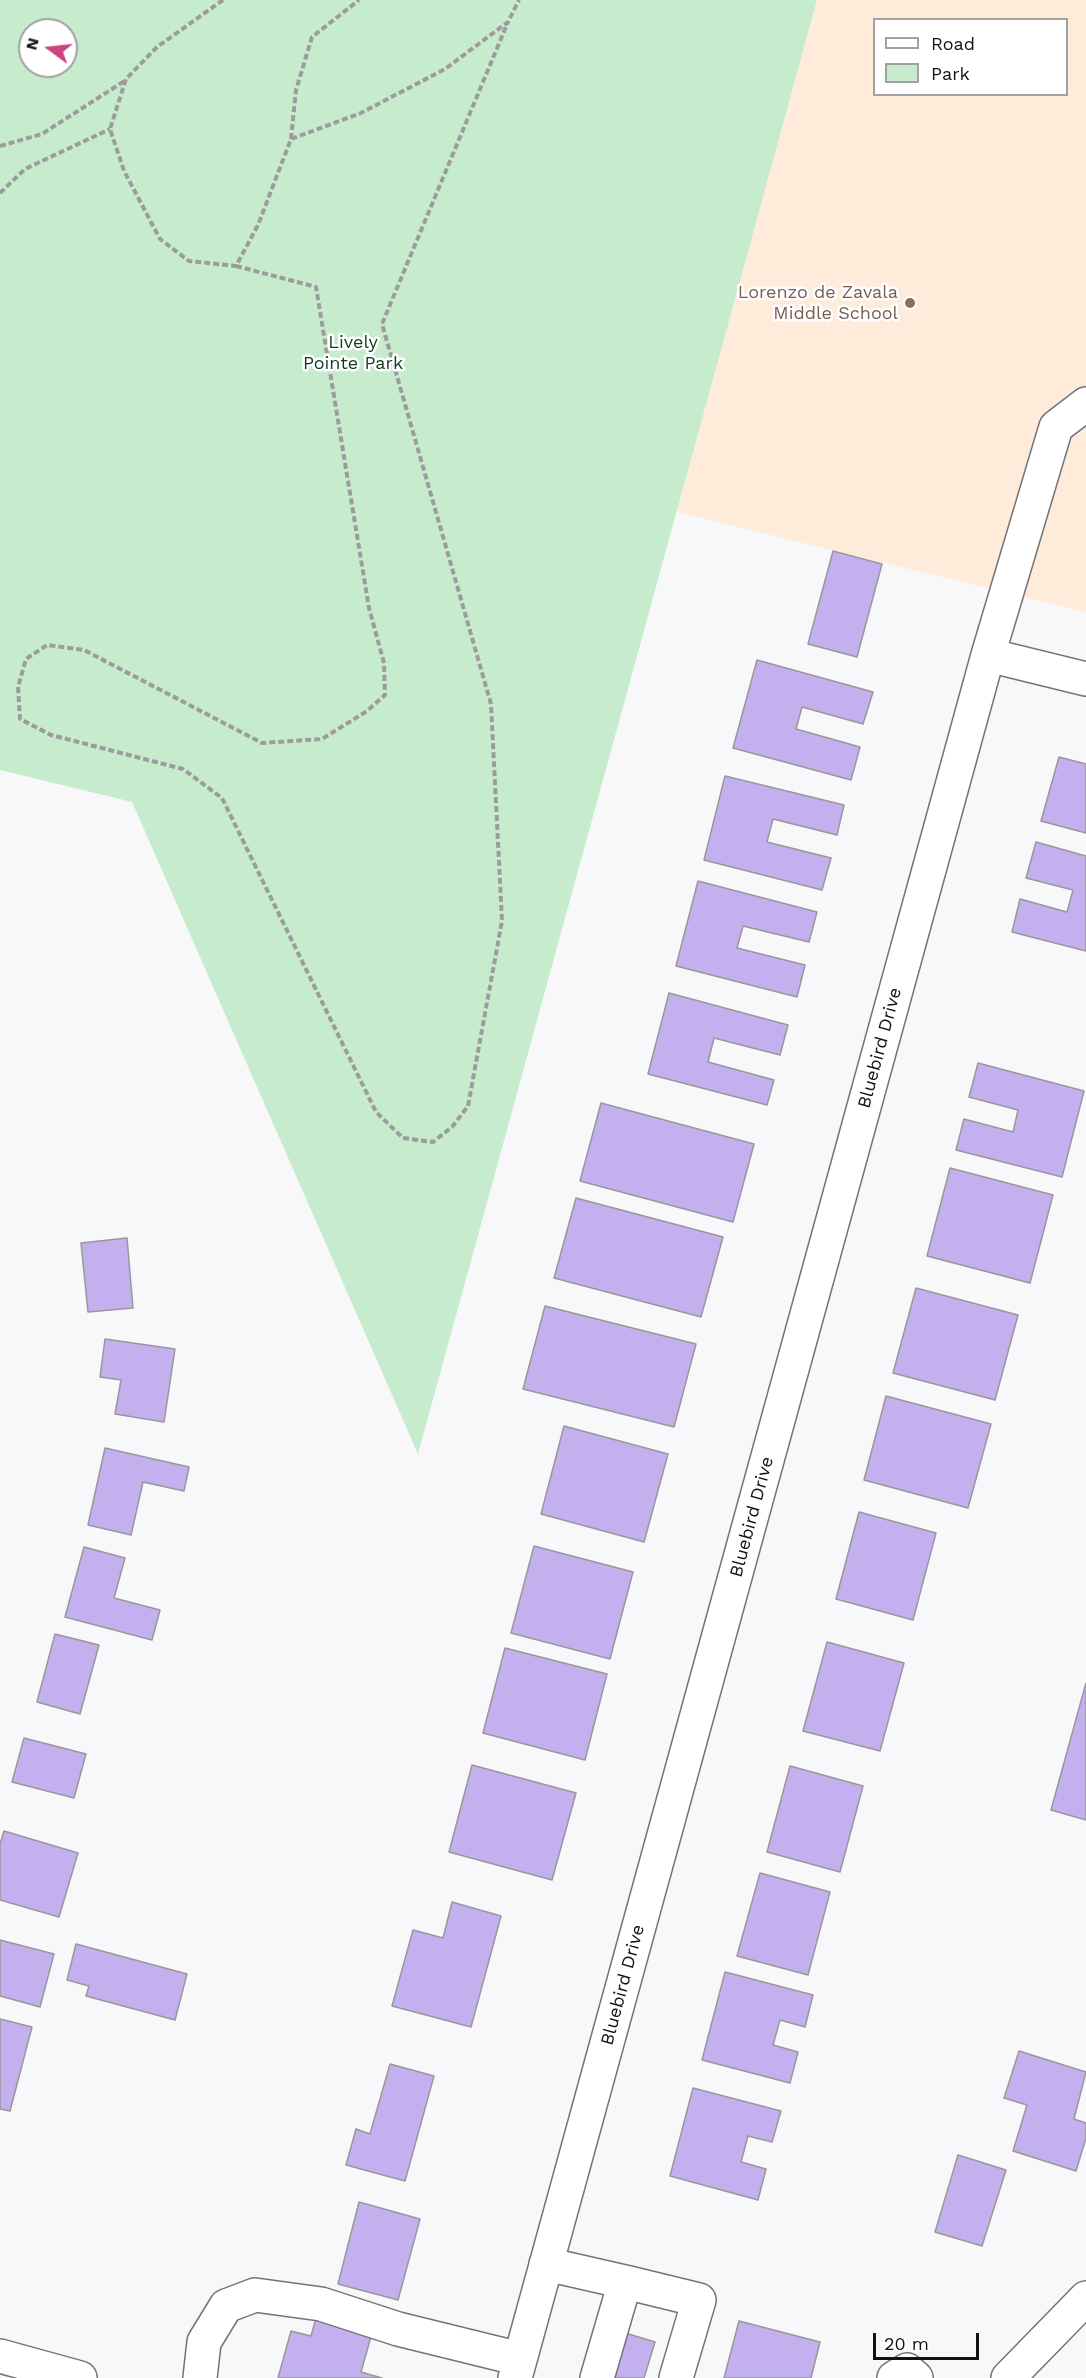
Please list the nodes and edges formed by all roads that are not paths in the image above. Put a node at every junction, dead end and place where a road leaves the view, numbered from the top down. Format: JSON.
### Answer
{"nodes":[{"id":1,"x":1086,"y":404,"type":"edge"},
{"id":2,"x":988,"y":655,"type":"junction"},
{"id":3,"x":1086,"y":679,"type":"edge"},
{"id":4,"x":546,"y":2264,"type":"junction"},
{"id":5,"x":625,"y":2282,"type":"junction"},
{"id":6,"x":1086,"y":2298,"type":"edge"},
{"id":7,"x":0,"y":2356,"type":"edge"},
{"id":8,"x":518,"y":2368,"type":"edge"},
{"id":9,"x":80,"y":2378,"type":"edge"},
{"id":10,"x":200,"y":2378,"type":"edge"},
{"id":11,"x":597,"y":2378,"type":"edge"},
{"id":12,"x":676,"y":2378,"type":"edge"},
{"id":13,"x":894,"y":2378,"type":"edge"},
{"id":14,"x":916,"y":2378,"type":"edge"},
{"id":15,"x":1008,"y":2378,"type":"edge"}],
"edges":[{"from":1,"to":2,"type":"street","name":"Bluebird Drive"},
{"from":2,"to":3,"type":"street"},
{"from":2,"to":4,"type":"street","name":"Bluebird Drive"},
{"from":4,"to":5,"type":"street"},
{"from":4,"to":8,"type":"street","name":"Bluebird Drive"},
{"from":5,"to":11,"type":"street"},
{"from":5,"to":12,"type":"street"},
{"from":6,"to":15,"type":"street"},
{"from":7,"to":9,"type":"street"},
{"from":8,"to":10,"type":"street"},
{"from":13,"to":14,"type":"street"}]}
